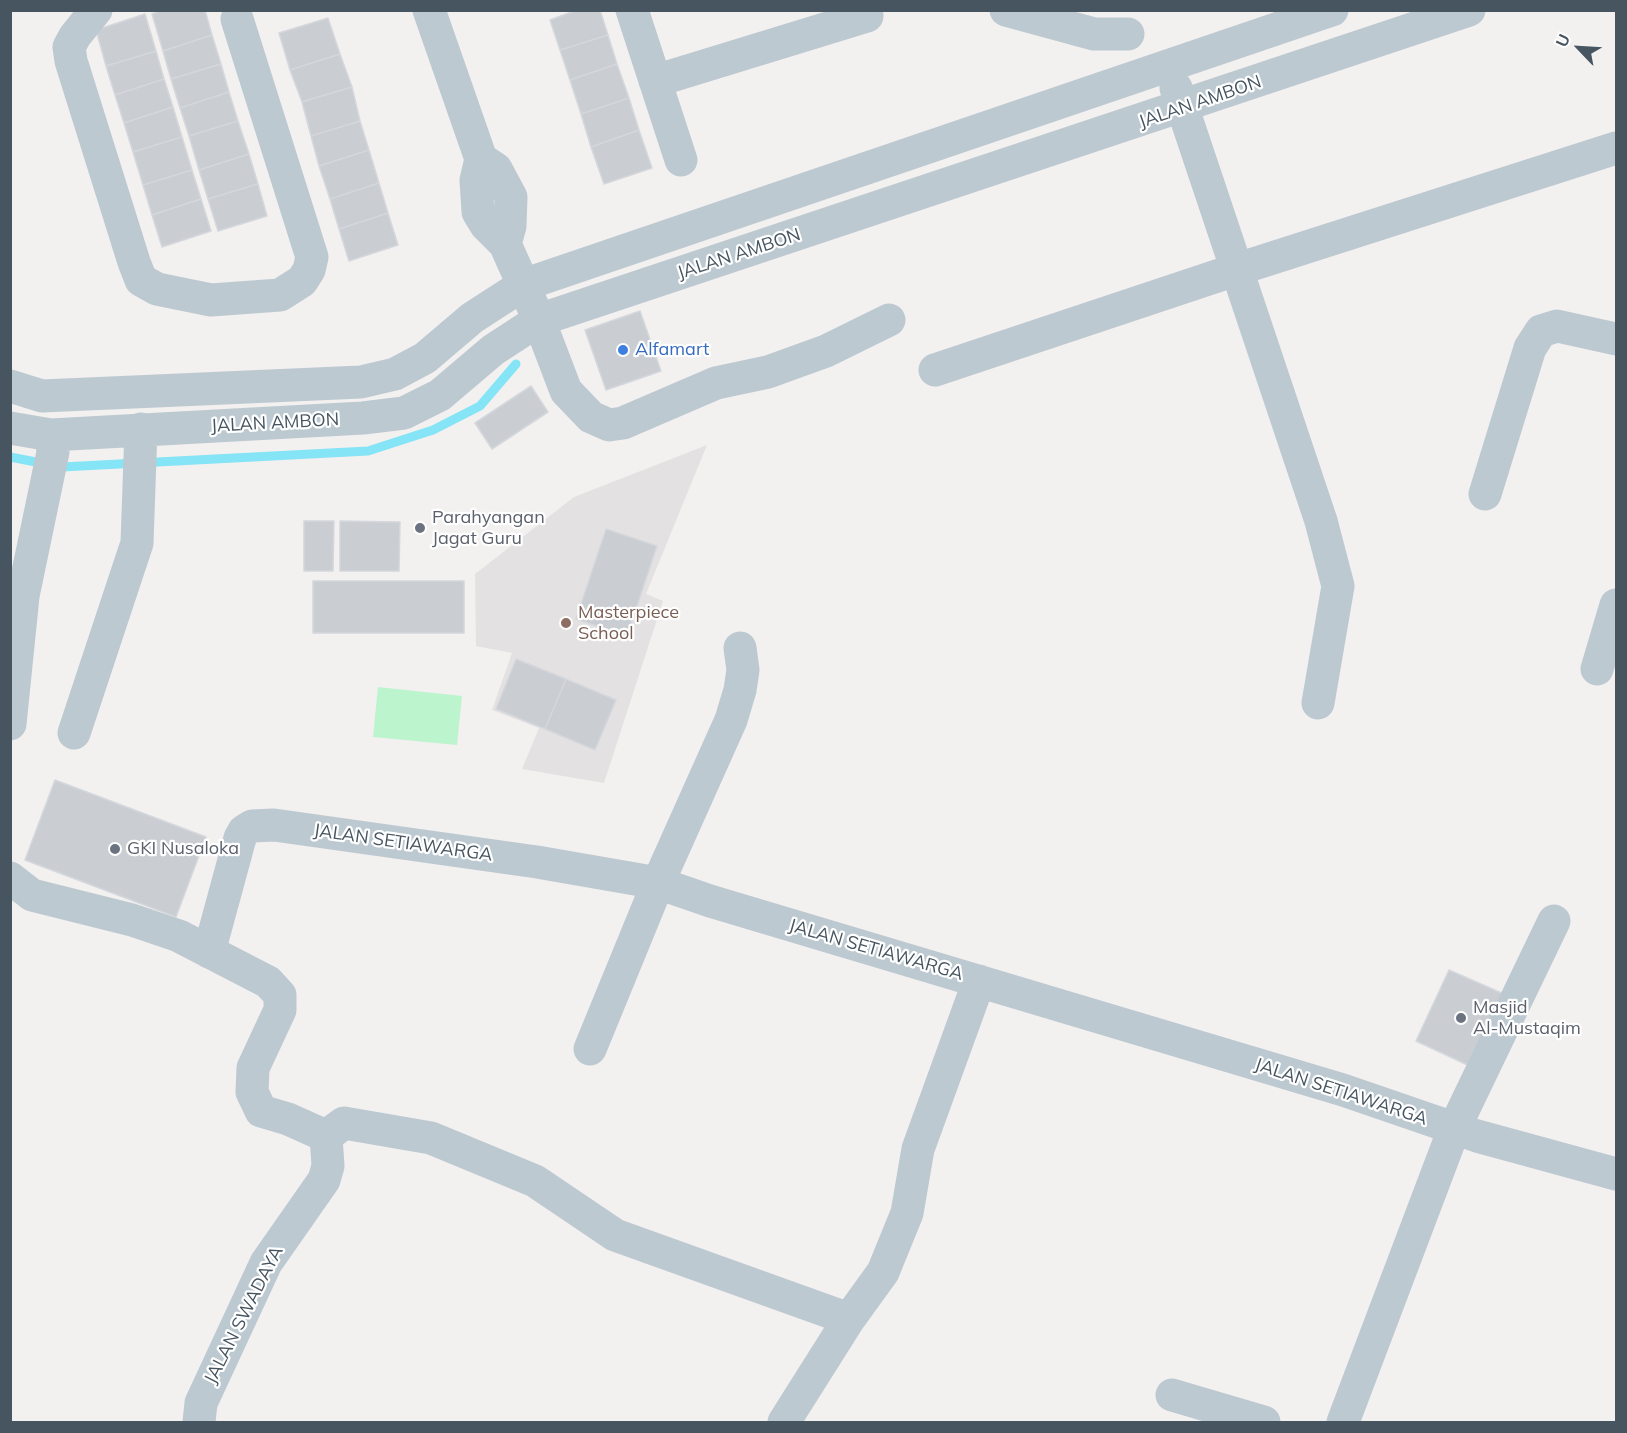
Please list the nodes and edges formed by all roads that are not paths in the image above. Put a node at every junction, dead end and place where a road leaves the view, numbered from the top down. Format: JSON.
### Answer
{"nodes":[{"id":1,"x":96,"y":10,"type":"edge"},
{"id":2,"x":429,"y":10,"type":"edge"},
{"id":3,"x":632,"y":10,"type":"edge"},
{"id":4,"x":1006,"y":10,"type":"edge"},
{"id":5,"x":1332,"y":10,"type":"edge"},
{"id":6,"x":1469,"y":10,"type":"edge"},
{"id":7,"x":867,"y":16,"type":"dead end"},
{"id":8,"x":237,"y":19,"type":"dead end"},
{"id":9,"x":1129,"y":22,"type":"edge"},
{"id":10,"x":1155,"y":70,"type":"junction"},
{"id":11,"x":655,"y":81,"type":"junction"},
{"id":12,"x":1183,"y":108,"type":"junction"},
{"id":13,"x":1617,"y":148,"type":"edge"},
{"id":14,"x":681,"y":160,"type":"dead end"},
{"id":15,"x":1235,"y":270,"type":"junction"},
{"id":16,"x":523,"y":285,"type":"junction"},
{"id":17,"x":539,"y":320,"type":"junction"},
{"id":18,"x":889,"y":320,"type":"dead end"},
{"id":19,"x":1617,"y":339,"type":"edge"},
{"id":20,"x":935,"y":370,"type":"dead end"},
{"id":21,"x":10,"y":386,"type":"edge"},
{"id":22,"x":10,"y":428,"type":"edge"},
{"id":23,"x":140,"y":452,"type":"junction"},
{"id":24,"x":51,"y":454,"type":"junction"},
{"id":25,"x":1485,"y":494,"type":"dead end"},
{"id":26,"x":1617,"y":605,"type":"edge"},
{"id":27,"x":740,"y":648,"type":"dead end"},
{"id":28,"x":1597,"y":669,"type":"dead end"},
{"id":29,"x":1318,"y":703,"type":"dead end"},
{"id":30,"x":10,"y":724,"type":"edge"},
{"id":31,"x":74,"y":733,"type":"dead end"},
{"id":32,"x":10,"y":878,"type":"edge"},
{"id":33,"x":658,"y":883,"type":"junction"},
{"id":34,"x":1554,"y":921,"type":"dead end"},
{"id":35,"x":209,"y":952,"type":"junction"},
{"id":36,"x":979,"y":981,"type":"junction"},
{"id":37,"x":590,"y":1049,"type":"dead end"},
{"id":38,"x":1454,"y":1129,"type":"junction"},
{"id":39,"x":326,"y":1136,"type":"junction"},
{"id":40,"x":1617,"y":1174,"type":"edge"},
{"id":41,"x":849,"y":1319,"type":"junction"},
{"id":42,"x":1172,"y":1395,"type":"dead end"},
{"id":43,"x":199,"y":1422,"type":"edge"},
{"id":44,"x":784,"y":1422,"type":"edge"},
{"id":45,"x":1264,"y":1422,"type":"edge"},
{"id":46,"x":1343,"y":1422,"type":"edge"}],
"edges":[{"from":1,"to":8,"type":"street"},
{"from":2,"to":16,"type":"street"},
{"from":3,"to":11,"type":"street"},
{"from":4,"to":9,"type":"street"},
{"from":5,"to":10,"type":"street","name":"JALAN AMBON"},
{"from":6,"to":12,"type":"street","name":"JALAN AMBON"},
{"from":7,"to":11,"type":"street"},
{"from":9,"to":10,"type":"street"},
{"from":10,"to":12,"type":"street"},
{"from":10,"to":16,"type":"street","name":"JALAN AMBON"},
{"from":11,"to":14,"type":"street"},
{"from":12,"to":15,"type":"street"},
{"from":12,"to":17,"type":"street","name":"JALAN AMBON"},
{"from":13,"to":15,"type":"street"},
{"from":15,"to":20,"type":"street"},
{"from":15,"to":29,"type":"street"},
{"from":16,"to":17,"type":"street"},
{"from":16,"to":21,"type":"street","name":"JALAN AMBON"},
{"from":17,"to":18,"type":"street"},
{"from":17,"to":23,"type":"street","name":"JALAN AMBON"},
{"from":19,"to":25,"type":"street"},
{"from":22,"to":24,"type":"street","name":"JALAN AMBON"},
{"from":23,"to":24,"type":"street","name":"JALAN AMBON"},
{"from":23,"to":31,"type":"street"},
{"from":24,"to":30,"type":"street"},
{"from":26,"to":28,"type":"street"},
{"from":27,"to":33,"type":"street"},
{"from":32,"to":35,"type":"street"},
{"from":33,"to":35,"type":"street","name":"JALAN SETIAWARGA"},
{"from":33,"to":36,"type":"street","name":"JALAN SETIAWARGA"},
{"from":33,"to":37,"type":"street"},
{"from":34,"to":38,"type":"street"},
{"from":35,"to":39,"type":"street"},
{"from":36,"to":38,"type":"street","name":"JALAN SETIAWARGA"},
{"from":36,"to":41,"type":"street"},
{"from":38,"to":40,"type":"street","name":"JALAN SETIAWARGA"},
{"from":38,"to":46,"type":"street"},
{"from":39,"to":41,"type":"street"},
{"from":39,"to":43,"type":"street","name":"JALAN SWADAYA"},
{"from":41,"to":44,"type":"street"},
{"from":42,"to":45,"type":"street"}]}
